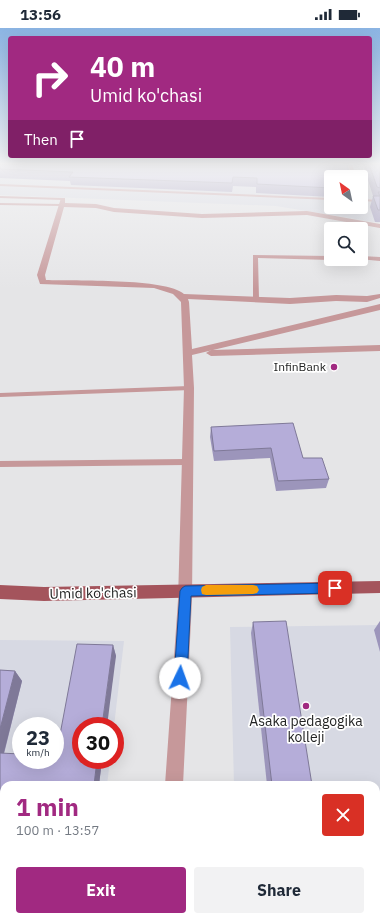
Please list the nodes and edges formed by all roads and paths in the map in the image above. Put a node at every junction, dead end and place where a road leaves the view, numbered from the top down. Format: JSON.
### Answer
{"nodes":[{"id":1,"x":61,"y":206,"type":"edge"},
{"id":2,"x":93,"y":206,"type":"edge"},
{"id":3,"x":380,"y":226,"type":"edge"},
{"id":4,"x":324,"y":258,"type":"edge"},
{"id":5,"x":368,"y":258,"type":"edge"},
{"id":6,"x":380,"y":259,"type":"edge"},
{"id":7,"x":182,"y":296,"type":"junction"},
{"id":8,"x":380,"y":296,"type":"edge"},
{"id":9,"x":256,"y":299,"type":"junction"},
{"id":10,"x":380,"y":307,"type":"edge"},
{"id":11,"x":380,"y":348,"type":"edge"},
{"id":12,"x":187,"y":353,"type":"junction"},
{"id":13,"x":188,"y":388,"type":"junction"},
{"id":14,"x":0,"y":394,"type":"edge"},
{"id":15,"x":186,"y":462,"type":"junction"},
{"id":16,"x":0,"y":464,"type":"edge"},
{"id":17,"x":380,"y":587,"type":"edge"},
{"id":18,"x":185,"y":591,"type":"junction"},
{"id":19,"x":0,"y":592,"type":"edge"},
{"id":20,"x":174,"y":781,"type":"edge"}],
"edges":[{"from":1,"to":7,"type":"street"},
{"from":2,"to":3,"type":"street"},
{"from":4,"to":9,"type":"lane"},
{"from":5,"to":6,"type":"lane"},
{"from":7,"to":9,"type":"street"},
{"from":7,"to":12,"type":"street"},
{"from":8,"to":9,"type":"street"},
{"from":10,"to":12,"type":"street"},
{"from":11,"to":12,"type":"street"},
{"from":12,"to":13,"type":"street"},
{"from":13,"to":14,"type":"lane"},
{"from":13,"to":15,"type":"street"},
{"from":15,"to":16,"type":"lane"},
{"from":15,"to":18,"type":"street"},
{"from":17,"to":18,"type":"main road","name":"Umid ko'chasi"},
{"from":18,"to":19,"type":"main road","name":"Umid ko'chasi"},
{"from":18,"to":20,"type":"street"}]}
